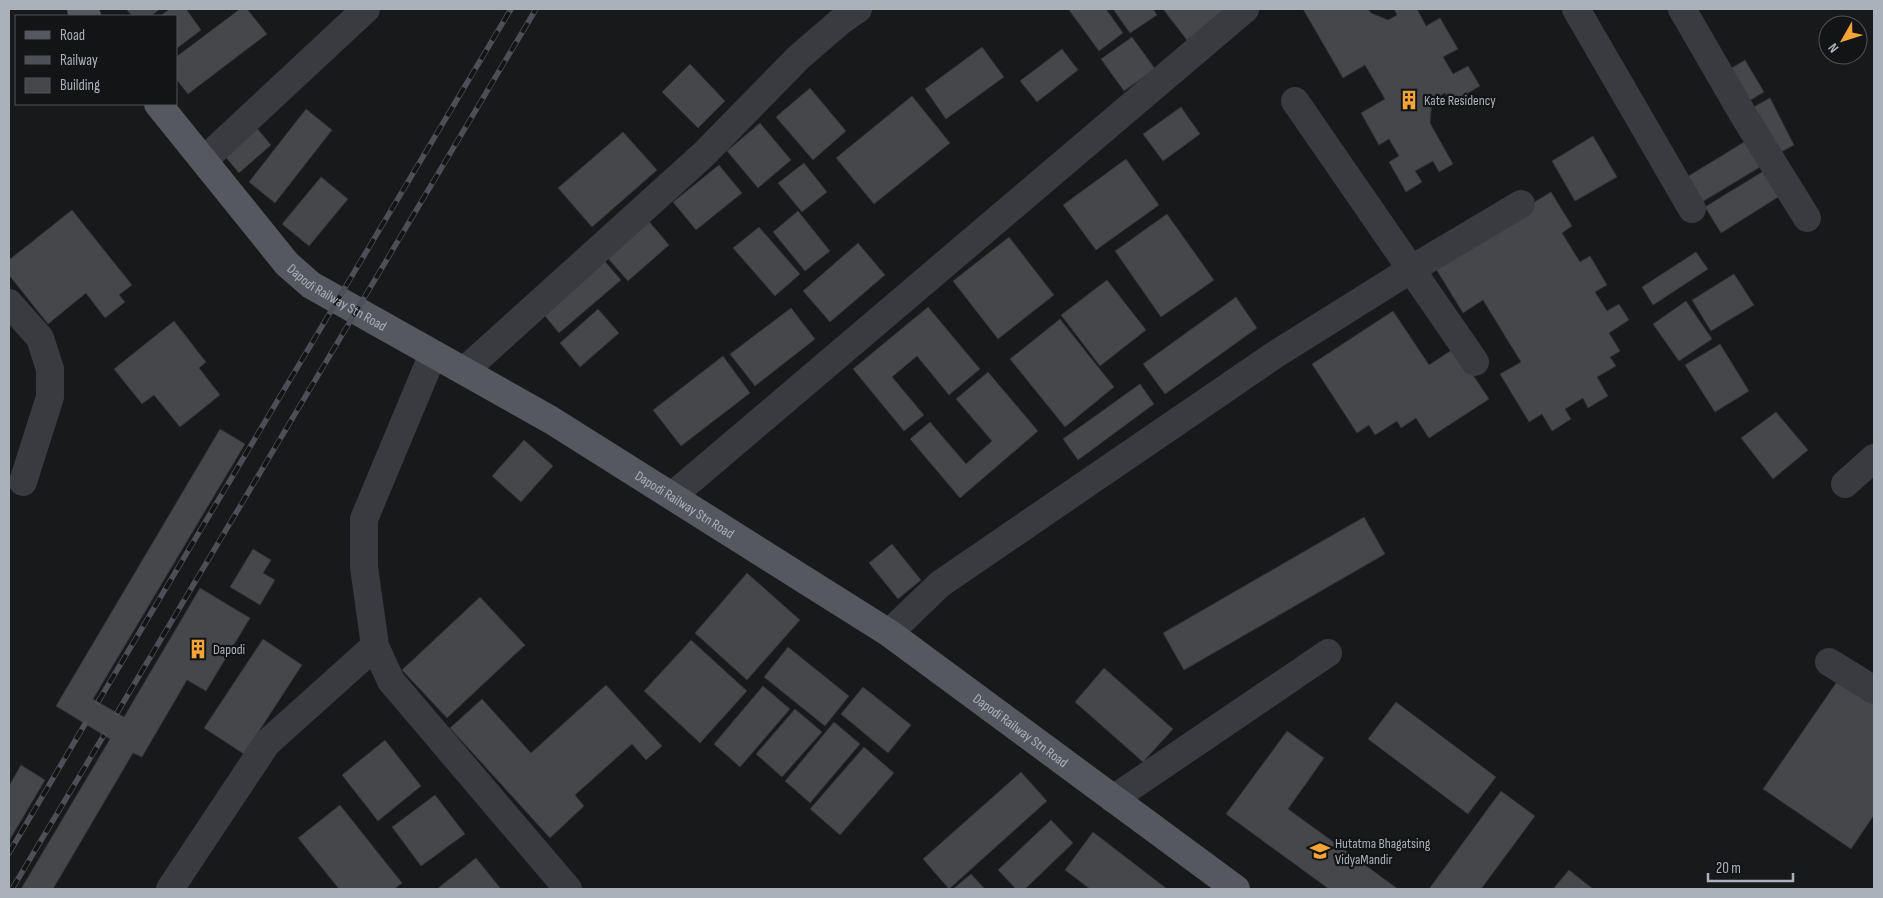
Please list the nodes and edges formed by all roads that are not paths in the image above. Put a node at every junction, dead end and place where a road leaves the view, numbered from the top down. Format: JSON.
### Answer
{"nodes":[{"id":1,"x":366,"y":9,"type":"edge"},
{"id":2,"x":858,"y":9,"type":"edge"},
{"id":3,"x":1245,"y":9,"type":"edge"},
{"id":4,"x":1576,"y":9,"type":"edge"},
{"id":5,"x":1682,"y":9,"type":"edge"},
{"id":6,"x":1295,"y":101,"type":"dead end"},
{"id":7,"x":159,"y":105,"type":"edge"},
{"id":8,"x":204,"y":160,"type":"junction"},
{"id":9,"x":1521,"y":204,"type":"dead end"},
{"id":10,"x":1692,"y":209,"type":"dead end"},
{"id":11,"x":1807,"y":218,"type":"dead end"},
{"id":12,"x":1410,"y":270,"type":"junction"},
{"id":13,"x":9,"y":303,"type":"edge"},
{"id":14,"x":433,"y":354,"type":"junction"},
{"id":15,"x":1475,"y":362,"type":"dead end"},
{"id":16,"x":464,"y":371,"type":"junction"},
{"id":17,"x":1874,"y":458,"type":"edge"},
{"id":18,"x":23,"y":482,"type":"dead end"},
{"id":19,"x":1846,"y":484,"type":"dead end"},
{"id":20,"x":672,"y":496,"type":"junction"},
{"id":21,"x":889,"y":633,"type":"junction"},
{"id":22,"x":375,"y":646,"type":"junction"},
{"id":23,"x":1328,"y":653,"type":"dead end"},
{"id":24,"x":1829,"y":662,"type":"dead end"},
{"id":25,"x":1874,"y":690,"type":"edge"},
{"id":26,"x":1113,"y":799,"type":"junction"},
{"id":27,"x":170,"y":889,"type":"edge"},
{"id":28,"x":568,"y":889,"type":"edge"},
{"id":29,"x":1236,"y":889,"type":"edge"}],
"edges":[{"from":1,"to":8,"type":"street"},
{"from":2,"to":16,"type":"street"},
{"from":3,"to":20,"type":"street"},
{"from":4,"to":10,"type":"street"},
{"from":5,"to":11,"type":"street"},
{"from":6,"to":12,"type":"street"},
{"from":7,"to":8,"type":"main road","name":"Dapodi Railway Stn Road"},
{"from":8,"to":14,"type":"main road","name":"Dapodi Railway Stn Road"},
{"from":9,"to":12,"type":"street"},
{"from":12,"to":15,"type":"street"},
{"from":12,"to":21,"type":"street"},
{"from":13,"to":18,"type":"street"},
{"from":14,"to":16,"type":"main road","name":"Dapodi Railway Stn Road"},
{"from":14,"to":22,"type":"street"},
{"from":16,"to":20,"type":"main road","name":"Dapodi Railway Stn Road"},
{"from":17,"to":19,"type":"street"},
{"from":20,"to":21,"type":"main road","name":"Dapodi Railway Stn Road"},
{"from":21,"to":26,"type":"main road","name":"Dapodi Railway Stn Road"},
{"from":22,"to":27,"type":"street"},
{"from":22,"to":28,"type":"street"},
{"from":23,"to":26,"type":"street"},
{"from":24,"to":25,"type":"street"},
{"from":26,"to":29,"type":"main road","name":"Dapodi Railway Stn Road"}]}
